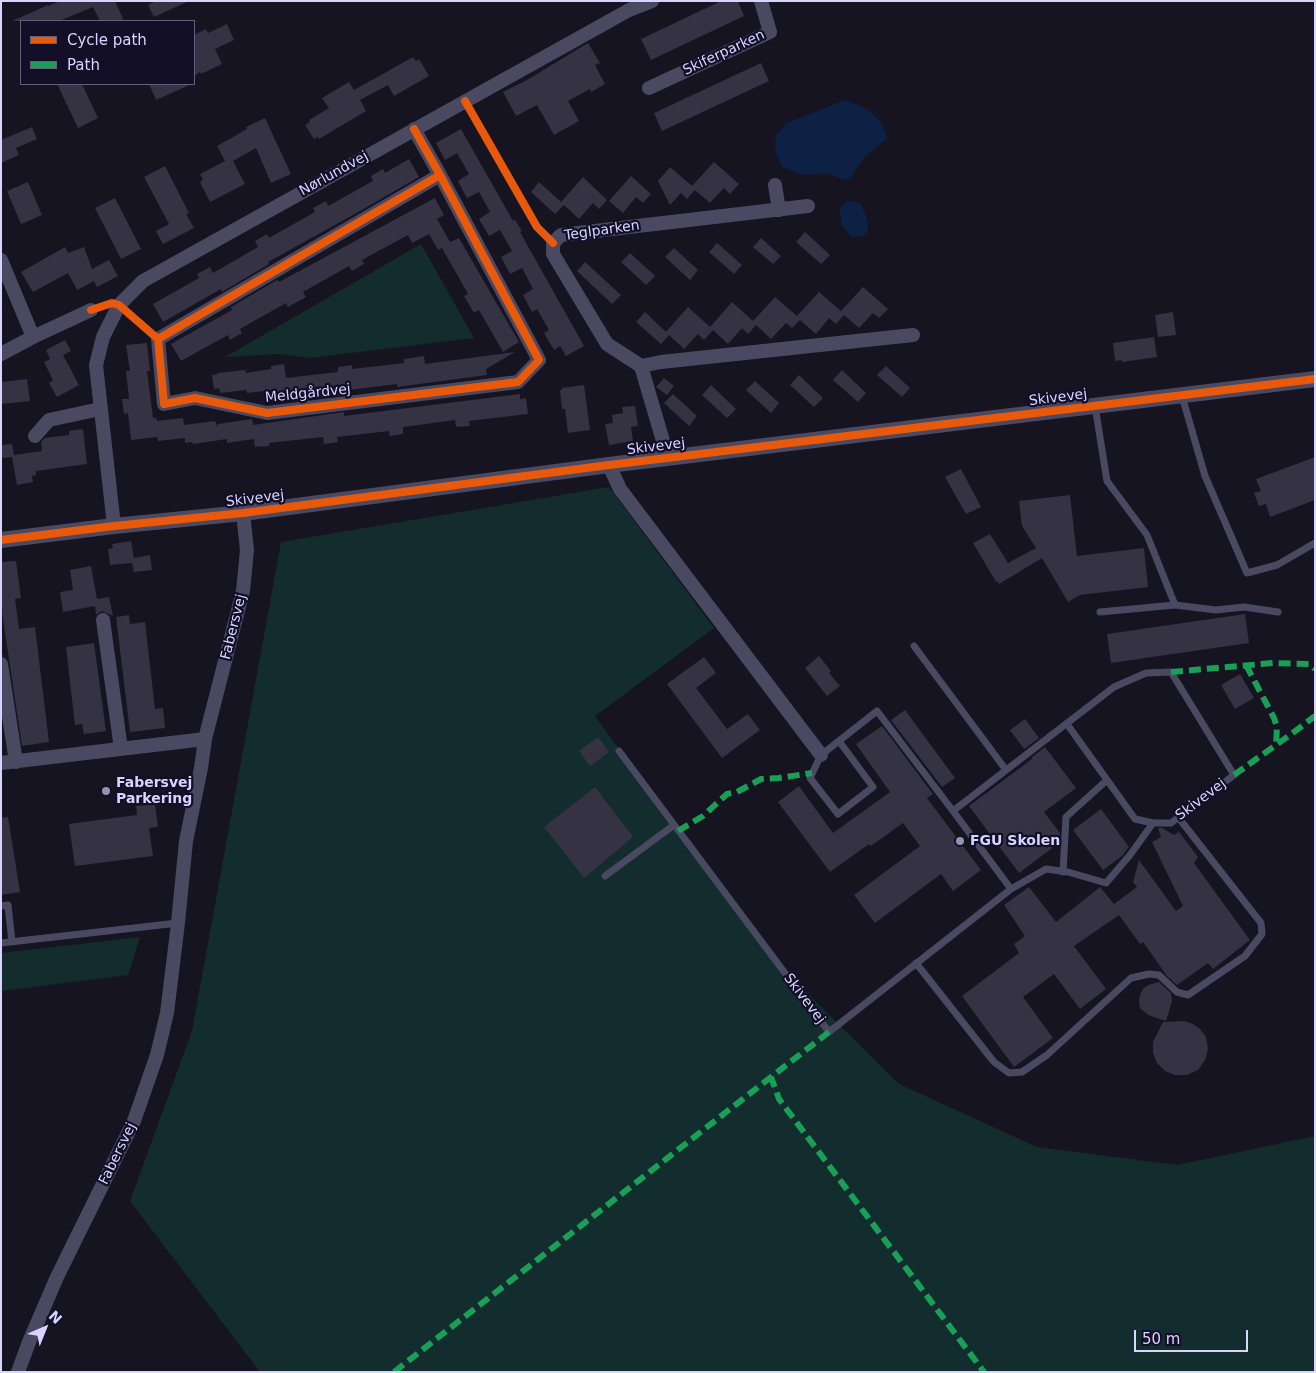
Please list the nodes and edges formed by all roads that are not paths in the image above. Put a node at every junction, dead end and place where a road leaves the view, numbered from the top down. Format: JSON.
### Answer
{"nodes":[{"id":1,"x":652,"y":1,"type":"edge"},
{"id":2,"x":761,"y":1,"type":"edge"},
{"id":3,"x":649,"y":88,"type":"dead end"},
{"id":4,"x":414,"y":129,"type":"junction"},
{"id":5,"x":440,"y":175,"type":"junction"},
{"id":6,"x":775,"y":185,"type":"dead end"},
{"id":7,"x":808,"y":206,"type":"dead end"},
{"id":8,"x":778,"y":210,"type":"junction"},
{"id":9,"x":1,"y":260,"type":"edge"},
{"id":10,"x":91,"y":310,"type":"dead end"},
{"id":11,"x":913,"y":335,"type":"dead end"},
{"id":12,"x":33,"y":337,"type":"junction"},
{"id":13,"x":1,"y":354,"type":"edge"},
{"id":14,"x":641,"y":366,"type":"junction"},
{"id":15,"x":1315,"y":379,"type":"edge"},
{"id":16,"x":1182,"y":395,"type":"junction"},
{"id":17,"x":1095,"y":406,"type":"junction"},
{"id":18,"x":100,"y":409,"type":"junction"},
{"id":19,"x":35,"y":436,"type":"dead end"},
{"id":20,"x":668,"y":458,"type":"junction"},
{"id":21,"x":609,"y":465,"type":"junction"},
{"id":22,"x":243,"y":513,"type":"junction"},
{"id":23,"x":114,"y":526,"type":"junction"},
{"id":24,"x":1,"y":540,"type":"edge"},
{"id":25,"x":1315,"y":543,"type":"edge"},
{"id":26,"x":1175,"y":605,"type":"junction"},
{"id":27,"x":1100,"y":612,"type":"dead end"},
{"id":28,"x":1278,"y":612,"type":"dead end"},
{"id":29,"x":103,"y":620,"type":"dead end"},
{"id":30,"x":914,"y":646,"type":"dead end"},
{"id":31,"x":1,"y":664,"type":"edge"},
{"id":32,"x":1066,"y":724,"type":"junction"},
{"id":33,"x":205,"y":739,"type":"junction"},
{"id":34,"x":839,"y":741,"type":"junction"},
{"id":35,"x":121,"y":749,"type":"junction"},
{"id":36,"x":619,"y":751,"type":"dead end"},
{"id":37,"x":821,"y":755,"type":"junction"},
{"id":38,"x":16,"y":762,"type":"junction"},
{"id":39,"x":1,"y":763,"type":"edge"},
{"id":40,"x":1006,"y":770,"type":"junction"},
{"id":41,"x":1107,"y":780,"type":"junction"},
{"id":42,"x":953,"y":811,"type":"junction"},
{"id":43,"x":1178,"y":818,"type":"junction"},
{"id":44,"x":1153,"y":823,"type":"junction"},
{"id":45,"x":674,"y":825,"type":"junction"},
{"id":46,"x":1063,"y":872,"type":"junction"},
{"id":47,"x":605,"y":876,"type":"dead end"},
{"id":48,"x":1011,"y":889,"type":"junction"},
{"id":49,"x":1,"y":906,"type":"edge"},
{"id":50,"x":178,"y":923,"type":"junction"},
{"id":51,"x":12,"y":942,"type":"junction"},
{"id":52,"x":1,"y":943,"type":"edge"},
{"id":53,"x":916,"y":963,"type":"junction"},
{"id":54,"x":18,"y":1372,"type":"edge"}],
"edges":[{"from":1,"to":4,"type":"street","name":"Nørlundvej"},
{"from":2,"to":3,"type":"street","name":"Skiferparken"},
{"from":4,"to":5,"type":"street","name":"Meldgårdvej"},
{"from":4,"to":18,"type":"street","name":"Nørlundvej"},
{"from":5,"to":5,"type":"street","name":"Meldgårdvej"},
{"from":6,"to":8,"type":"street"},
{"from":7,"to":8,"type":"street","name":"Teglparken"},
{"from":8,"to":14,"type":"street","name":"Teglparken"},
{"from":9,"to":12,"type":"street"},
{"from":10,"to":12,"type":"street"},
{"from":11,"to":14,"type":"street"},
{"from":12,"to":13,"type":"street"},
{"from":14,"to":20,"type":"street"},
{"from":15,"to":16,"type":"street","name":"Skivevej"},
{"from":16,"to":17,"type":"street","name":"Skivevej"},
{"from":16,"to":25,"type":"lane"},
{"from":17,"to":20,"type":"street","name":"Skivevej"},
{"from":17,"to":26,"type":"lane"},
{"from":18,"to":19,"type":"street"},
{"from":18,"to":23,"type":"street","name":"Nørlundvej"},
{"from":20,"to":21,"type":"street","name":"Skivevej"},
{"from":21,"to":22,"type":"street","name":"Skivevej"},
{"from":21,"to":37,"type":"street","name":"Skivevej"},
{"from":22,"to":23,"type":"street","name":"Skivevej"},
{"from":22,"to":33,"type":"street","name":"Fabersvej"},
{"from":23,"to":24,"type":"street","name":"Skivevej"},
{"from":26,"to":27,"type":"lane"},
{"from":26,"to":28,"type":"lane"},
{"from":29,"to":35,"type":"street"},
{"from":30,"to":40,"type":"lane"},
{"from":31,"to":38,"type":"street"},
{"from":32,"to":40,"type":"lane","name":"Skivevej"},
{"from":32,"to":41,"type":"lane"},
{"from":32,"to":43,"type":"lane","name":"Skivevej"},
{"from":33,"to":35,"type":"street"},
{"from":33,"to":50,"type":"street","name":"Fabersvej"},
{"from":34,"to":37,"type":"lane"},
{"from":34,"to":37,"type":"lane"},
{"from":34,"to":42,"type":"lane"},
{"from":35,"to":38,"type":"street"},
{"from":36,"to":45,"type":"lane","name":"Skivevej"},
{"from":38,"to":39,"type":"street"},
{"from":40,"to":42,"type":"lane","name":"Skivevej"},
{"from":41,"to":44,"type":"lane"},
{"from":41,"to":46,"type":"lane"},
{"from":42,"to":48,"type":"lane"},
{"from":43,"to":44,"type":"lane","name":"Skivevej"},
{"from":43,"to":53,"type":"lane"},
{"from":44,"to":46,"type":"lane","name":"Skivevej"},
{"from":45,"to":47,"type":"lane"},
{"from":45,"to":53,"type":"lane","name":"Skivevej"},
{"from":46,"to":48,"type":"lane","name":"Skivevej"},
{"from":48,"to":53,"type":"lane","name":"Skivevej"},
{"from":49,"to":51,"type":"lane"},
{"from":50,"to":51,"type":"lane"},
{"from":50,"to":54,"type":"street","name":"Fabersvej"},
{"from":51,"to":52,"type":"lane"}]}
